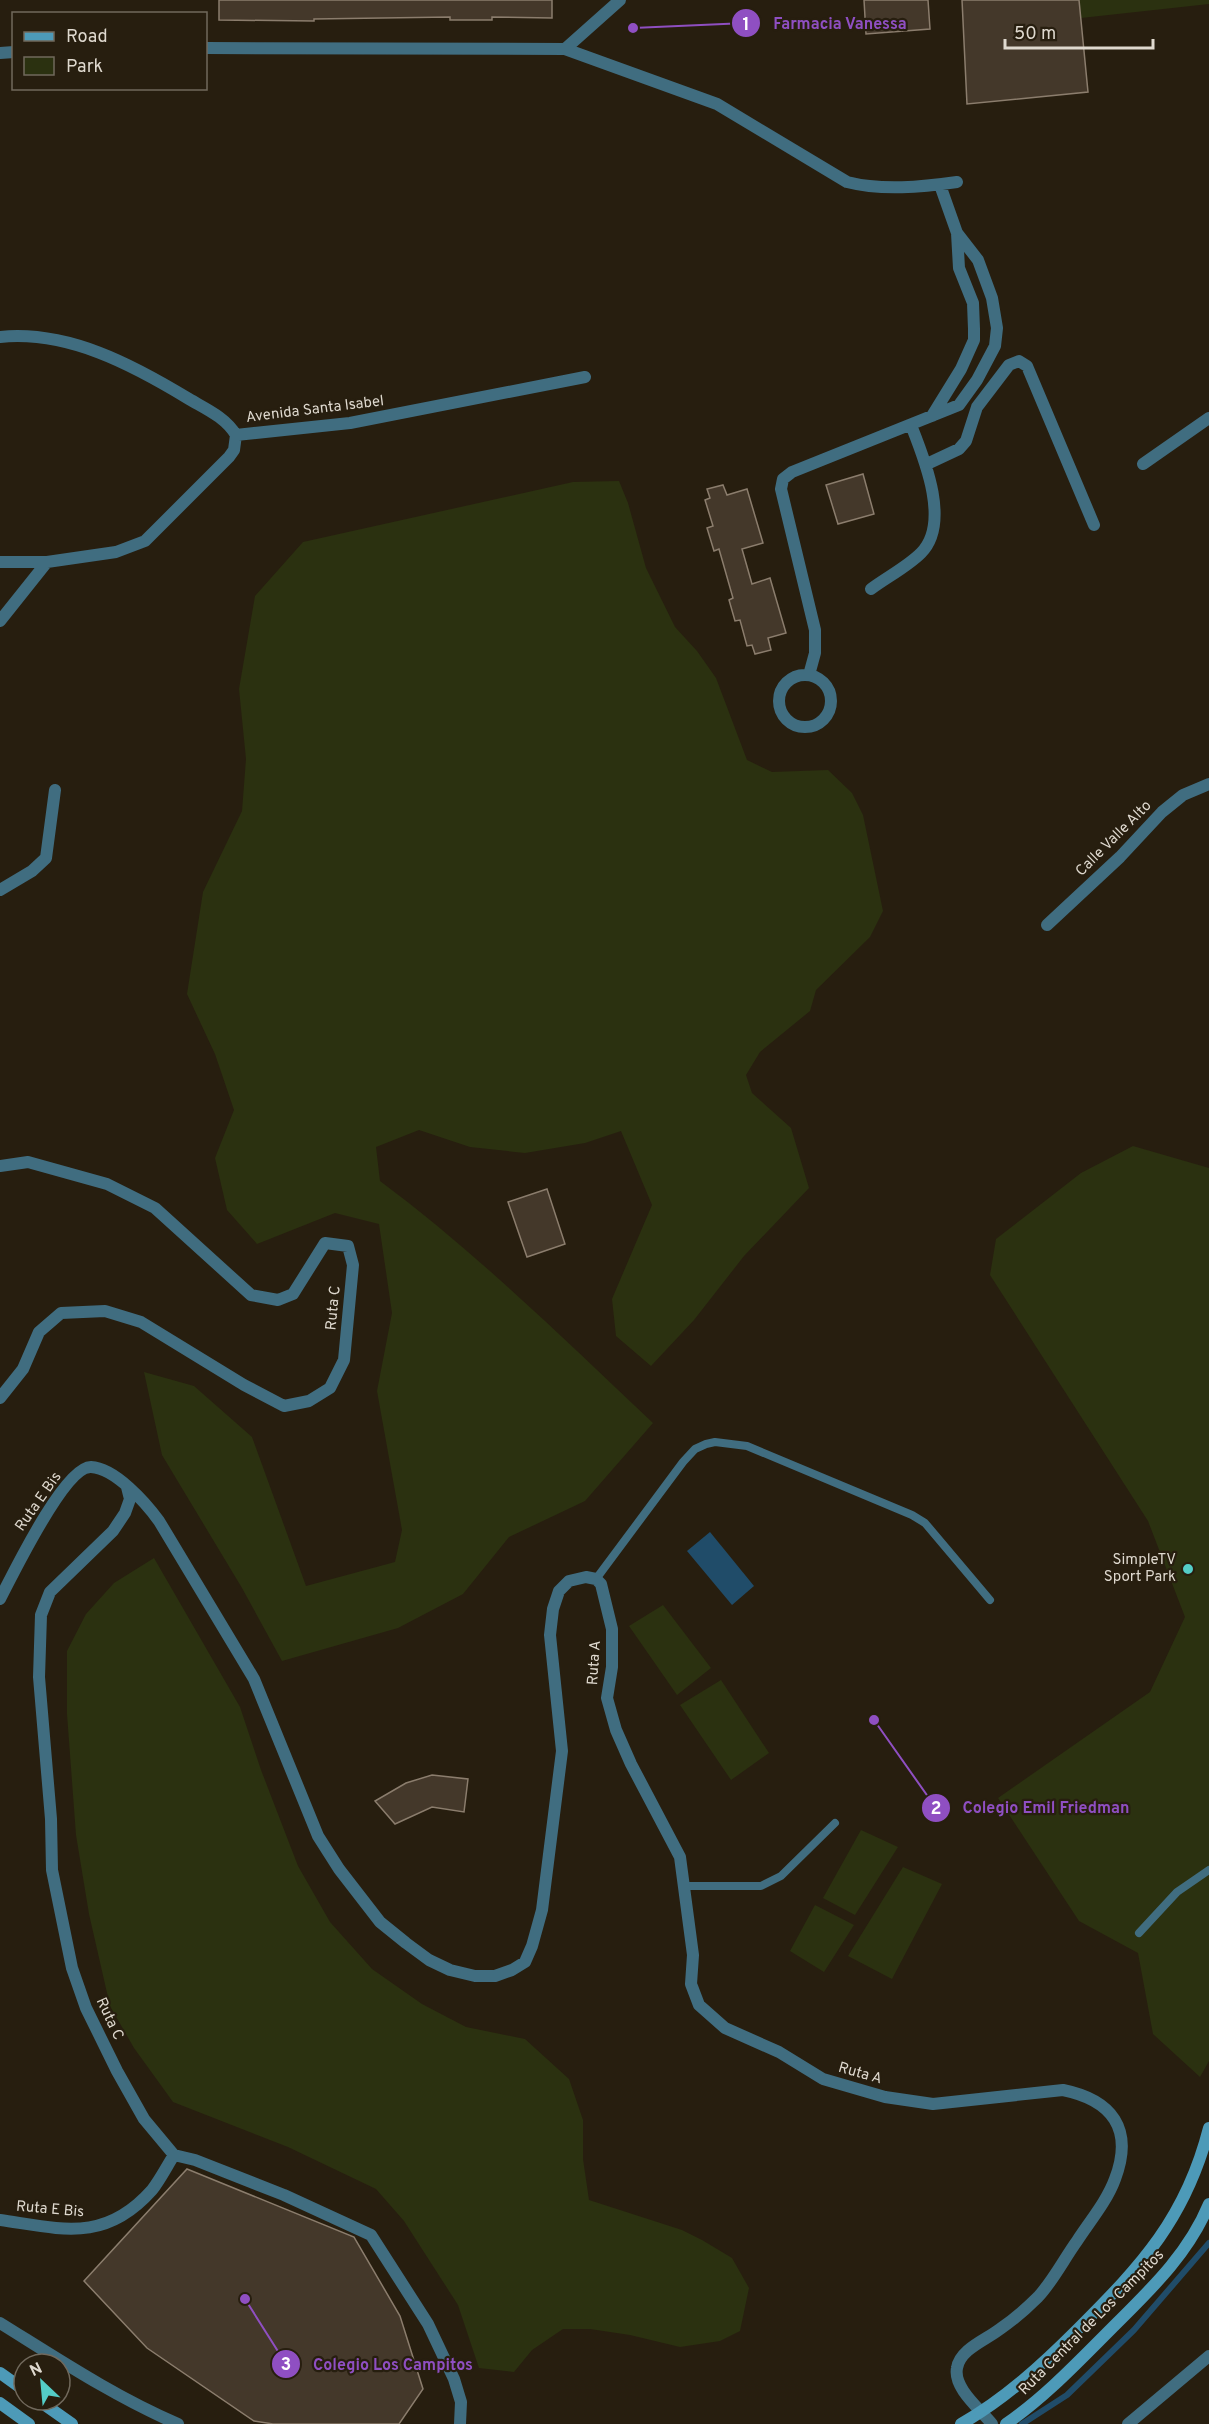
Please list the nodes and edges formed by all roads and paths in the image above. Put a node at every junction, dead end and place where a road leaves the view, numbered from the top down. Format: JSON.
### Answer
{"nodes":[{"id":1,"x":620,"y":0,"type":"edge"},
{"id":2,"x":207,"y":48,"type":"edge"},
{"id":3,"x":566,"y":49,"type":"junction"},
{"id":4,"x":957,"y":182,"type":"dead end"},
{"id":5,"x":940,"y":185,"type":"junction"},
{"id":6,"x":957,"y":233,"type":"junction"},
{"id":7,"x":0,"y":337,"type":"edge"},
{"id":8,"x":974,"y":340,"type":"junction"},
{"id":9,"x":994,"y":346,"type":"junction"},
{"id":10,"x":585,"y":377,"type":"dead end"},
{"id":11,"x":932,"y":416,"type":"junction"},
{"id":12,"x":1209,"y":418,"type":"edge"},
{"id":13,"x":911,"y":425,"type":"junction"},
{"id":14,"x":236,"y":435,"type":"junction"},
{"id":15,"x":927,"y":464,"type":"junction"},
{"id":16,"x":1143,"y":464,"type":"dead end"},
{"id":17,"x":1094,"y":525,"type":"dead end"},
{"id":18,"x":0,"y":562,"type":"edge"},
{"id":19,"x":47,"y":562,"type":"junction"},
{"id":20,"x":871,"y":589,"type":"dead end"},
{"id":21,"x":0,"y":621,"type":"edge"},
{"id":22,"x":809,"y":675,"type":"junction"},
{"id":23,"x":1209,"y":784,"type":"edge"},
{"id":24,"x":55,"y":790,"type":"dead end"},
{"id":25,"x":0,"y":890,"type":"edge"},
{"id":26,"x":1047,"y":926,"type":"dead end"},
{"id":27,"x":0,"y":1166,"type":"edge"},
{"id":28,"x":0,"y":1398,"type":"edge"},
{"id":29,"x":127,"y":1487,"type":"junction"},
{"id":30,"x":596,"y":1579,"type":"junction"},
{"id":31,"x":0,"y":1599,"type":"edge"},
{"id":32,"x":990,"y":1600,"type":"dead end"},
{"id":33,"x":835,"y":1823,"type":"dead end"},
{"id":34,"x":1209,"y":1870,"type":"edge"},
{"id":35,"x":684,"y":1886,"type":"junction"},
{"id":36,"x":1139,"y":1933,"type":"dead end"},
{"id":37,"x":1209,"y":2128,"type":"edge"},
{"id":38,"x":174,"y":2155,"type":"junction"},
{"id":39,"x":1209,"y":2204,"type":"edge"},
{"id":40,"x":0,"y":2220,"type":"edge"},
{"id":41,"x":0,"y":2323,"type":"edge"},
{"id":42,"x":1209,"y":2356,"type":"edge"},
{"id":43,"x":0,"y":2403,"type":"edge"},
{"id":44,"x":55,"y":2412,"type":"edge"},
{"id":45,"x":982,"y":2412,"type":"junction"},
{"id":46,"x":29,"y":2424,"type":"edge"},
{"id":47,"x":72,"y":2424,"type":"edge"},
{"id":48,"x":178,"y":2424,"type":"edge"},
{"id":49,"x":460,"y":2424,"type":"edge"},
{"id":50,"x":961,"y":2424,"type":"edge"},
{"id":51,"x":992,"y":2424,"type":"edge"},
{"id":52,"x":1006,"y":2424,"type":"edge"},
{"id":53,"x":1128,"y":2424,"type":"edge"}],
"edges":[{"from":1,"to":3,"type":"street"},
{"from":2,"to":3,"type":"street"},
{"from":3,"to":5,"type":"street"},
{"from":4,"to":5,"type":"street"},
{"from":5,"to":6,"type":"street"},
{"from":6,"to":8,"type":"street"},
{"from":6,"to":9,"type":"street"},
{"from":7,"to":14,"type":"street","name":"Avenida Santa Isabel"},
{"from":8,"to":9,"type":"street"},
{"from":8,"to":11,"type":"street"},
{"from":9,"to":11,"type":"street"},
{"from":10,"to":14,"type":"street","name":"Avenida Santa Isabel"},
{"from":11,"to":13,"type":"street"},
{"from":12,"to":16,"type":"street"},
{"from":13,"to":15,"type":"street"},
{"from":13,"to":22,"type":"street"},
{"from":14,"to":19,"type":"street"},
{"from":15,"to":17,"type":"street"},
{"from":15,"to":20,"type":"street"},
{"from":18,"to":19,"type":"street"},
{"from":19,"to":21,"type":"street"},
{"from":22,"to":22,"type":"street"},
{"from":23,"to":26,"type":"street","name":"Calle Valle Alto"},
{"from":24,"to":25,"type":"street"},
{"from":27,"to":28,"type":"street","name":"Ruta C"},
{"from":29,"to":30,"type":"street"},
{"from":29,"to":31,"type":"street","name":"Ruta E Bis"},
{"from":29,"to":38,"type":"street","name":"Ruta C"},
{"from":30,"to":32,"type":"lane"},
{"from":30,"to":35,"type":"street","name":"Ruta A"},
{"from":33,"to":35,"type":"lane"},
{"from":34,"to":36,"type":"lane"},
{"from":35,"to":45,"type":"street","name":"Ruta A"},
{"from":37,"to":45,"type":"main road","name":"Ruta Central de Los Campitos"},
{"from":38,"to":40,"type":"street","name":"Ruta E Bis"},
{"from":38,"to":49,"type":"street"},
{"from":39,"to":52,"type":"main road","name":"Ruta Central de Los Campitos"},
{"from":41,"to":48,"type":"street"},
{"from":42,"to":53,"type":"street"},
{"from":43,"to":46,"type":"main road"},
{"from":44,"to":47,"type":"main road"},
{"from":45,"to":50,"type":"main road","name":"Ruta Central de Los Campitos"},
{"from":45,"to":51,"type":"street","name":"Ruta A"}]}
